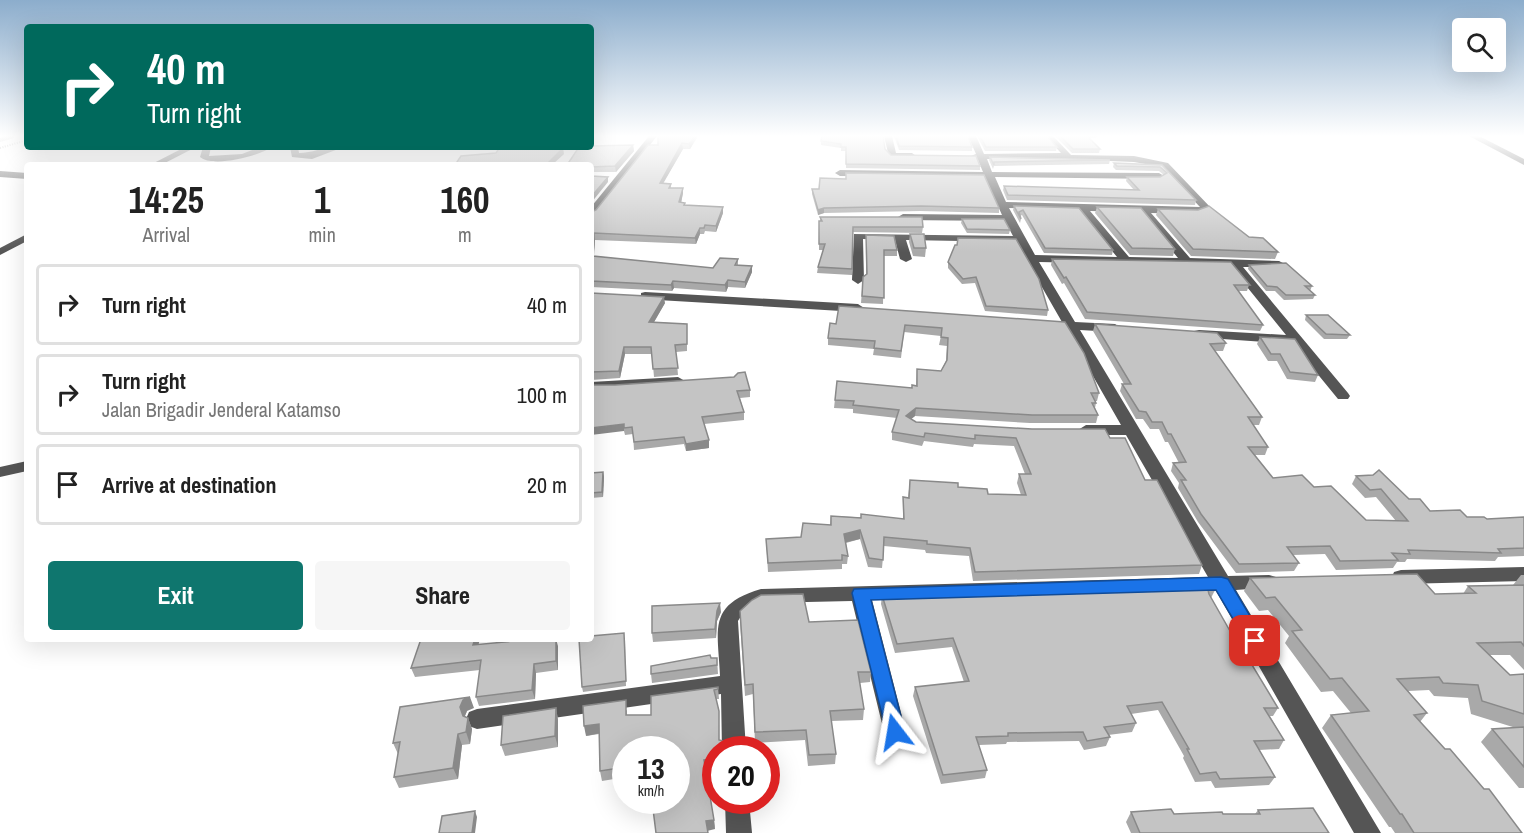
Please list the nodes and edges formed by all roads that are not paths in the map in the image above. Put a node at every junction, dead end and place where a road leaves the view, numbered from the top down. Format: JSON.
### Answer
{"nodes":[{"id":1,"x":616,"y":175,"type":"edge"},
{"id":2,"x":988,"y":175,"type":"edge"},
{"id":3,"x":1095,"y":175,"type":"edge"},
{"id":4,"x":1174,"y":175,"type":"edge"},
{"id":5,"x":1160,"y":176,"type":"edge"},
{"id":6,"x":594,"y":208,"type":"edge"},
{"id":7,"x":1082,"y":208,"type":"junction"},
{"id":8,"x":1143,"y":209,"type":"junction"},
{"id":9,"x":1005,"y":212,"type":"junction"},
{"id":10,"x":887,"y":217,"type":"edge"},
{"id":11,"x":900,"y":237,"type":"junction"},
{"id":12,"x":24,"y":239,"type":"edge"},
{"id":13,"x":1020,"y":239,"type":"junction"},
{"id":14,"x":0,"y":252,"type":"edge"},
{"id":15,"x":1031,"y":258,"type":"junction"},
{"id":16,"x":906,"y":259,"type":"dead end"},
{"id":17,"x":1126,"y":260,"type":"junction"},
{"id":18,"x":1186,"y":261,"type":"junction"},
{"id":19,"x":1233,"y":262,"type":"junction"},
{"id":20,"x":1279,"y":264,"type":"edge"},
{"id":21,"x":858,"y":280,"type":"dead end"},
{"id":22,"x":630,"y":295,"type":"edge"},
{"id":23,"x":873,"y":309,"type":"edge"},
{"id":24,"x":1046,"y":323,"type":"edge"},
{"id":25,"x":1069,"y":325,"type":"junction"},
{"id":26,"x":1125,"y":329,"type":"edge"},
{"id":27,"x":1182,"y":333,"type":"edge"},
{"id":28,"x":1299,"y":340,"type":"junction"},
{"id":29,"x":696,"y":381,"type":"edge"},
{"id":30,"x":594,"y":386,"type":"edge"},
{"id":31,"x":1343,"y":396,"type":"dead end"},
{"id":32,"x":1075,"y":430,"type":"edge"},
{"id":33,"x":1131,"y":430,"type":"junction"},
{"id":34,"x":24,"y":467,"type":"edge"},
{"id":35,"x":0,"y":472,"type":"edge"},
{"id":36,"x":1524,"y":574,"type":"edge"},
{"id":37,"x":1218,"y":578,"type":"junction"},
{"id":38,"x":1386,"y":578,"type":"edge"},
{"id":39,"x":1292,"y":581,"type":"edge"},
{"id":40,"x":860,"y":593,"type":"junction"},
{"id":41,"x":730,"y":684,"type":"junction"},
{"id":42,"x":477,"y":719,"type":"dead end"},
{"id":43,"x":895,"y":732,"type":"dead end"},
{"id":44,"x":733,"y":736,"type":"edge"},
{"id":45,"x":738,"y":814,"type":"edge"},
{"id":46,"x":739,"y":833,"type":"edge"},
{"id":47,"x":1368,"y":833,"type":"edge"}],
"edges":[{"from":1,"to":6,"type":"street"},
{"from":2,"to":9,"type":"street"},
{"from":3,"to":5,"type":"street"},
{"from":4,"to":8,"type":"street"},
{"from":7,"to":8,"type":"street"},
{"from":7,"to":9,"type":"street"},
{"from":7,"to":17,"type":"street"},
{"from":8,"to":18,"type":"street"},
{"from":9,"to":10,"type":"street"},
{"from":9,"to":13,"type":"street"},
{"from":11,"to":13,"type":"street"},
{"from":11,"to":16,"type":"street"},
{"from":11,"to":21,"type":"street"},
{"from":12,"to":14,"type":"street"},
{"from":13,"to":15,"type":"street"},
{"from":15,"to":17,"type":"street"},
{"from":15,"to":25,"type":"street"},
{"from":17,"to":18,"type":"street"},
{"from":18,"to":19,"type":"street"},
{"from":19,"to":20,"type":"street"},
{"from":19,"to":28,"type":"street"},
{"from":22,"to":23,"type":"street"},
{"from":24,"to":25,"type":"street"},
{"from":25,"to":26,"type":"street"},
{"from":25,"to":33,"type":"street"},
{"from":27,"to":28,"type":"street"},
{"from":28,"to":31,"type":"street"},
{"from":29,"to":30,"type":"street"},
{"from":32,"to":33,"type":"street"},
{"from":33,"to":37,"type":"street"},
{"from":34,"to":35,"type":"street"},
{"from":36,"to":38,"type":"street"},
{"from":37,"to":39,"type":"street"},
{"from":37,"to":40,"type":"street"},
{"from":37,"to":47,"type":"street"},
{"from":40,"to":41,"type":"street"},
{"from":40,"to":43,"type":"street"},
{"from":41,"to":42,"type":"street"},
{"from":41,"to":44,"type":"street"},
{"from":45,"to":46,"type":"street"}]}
